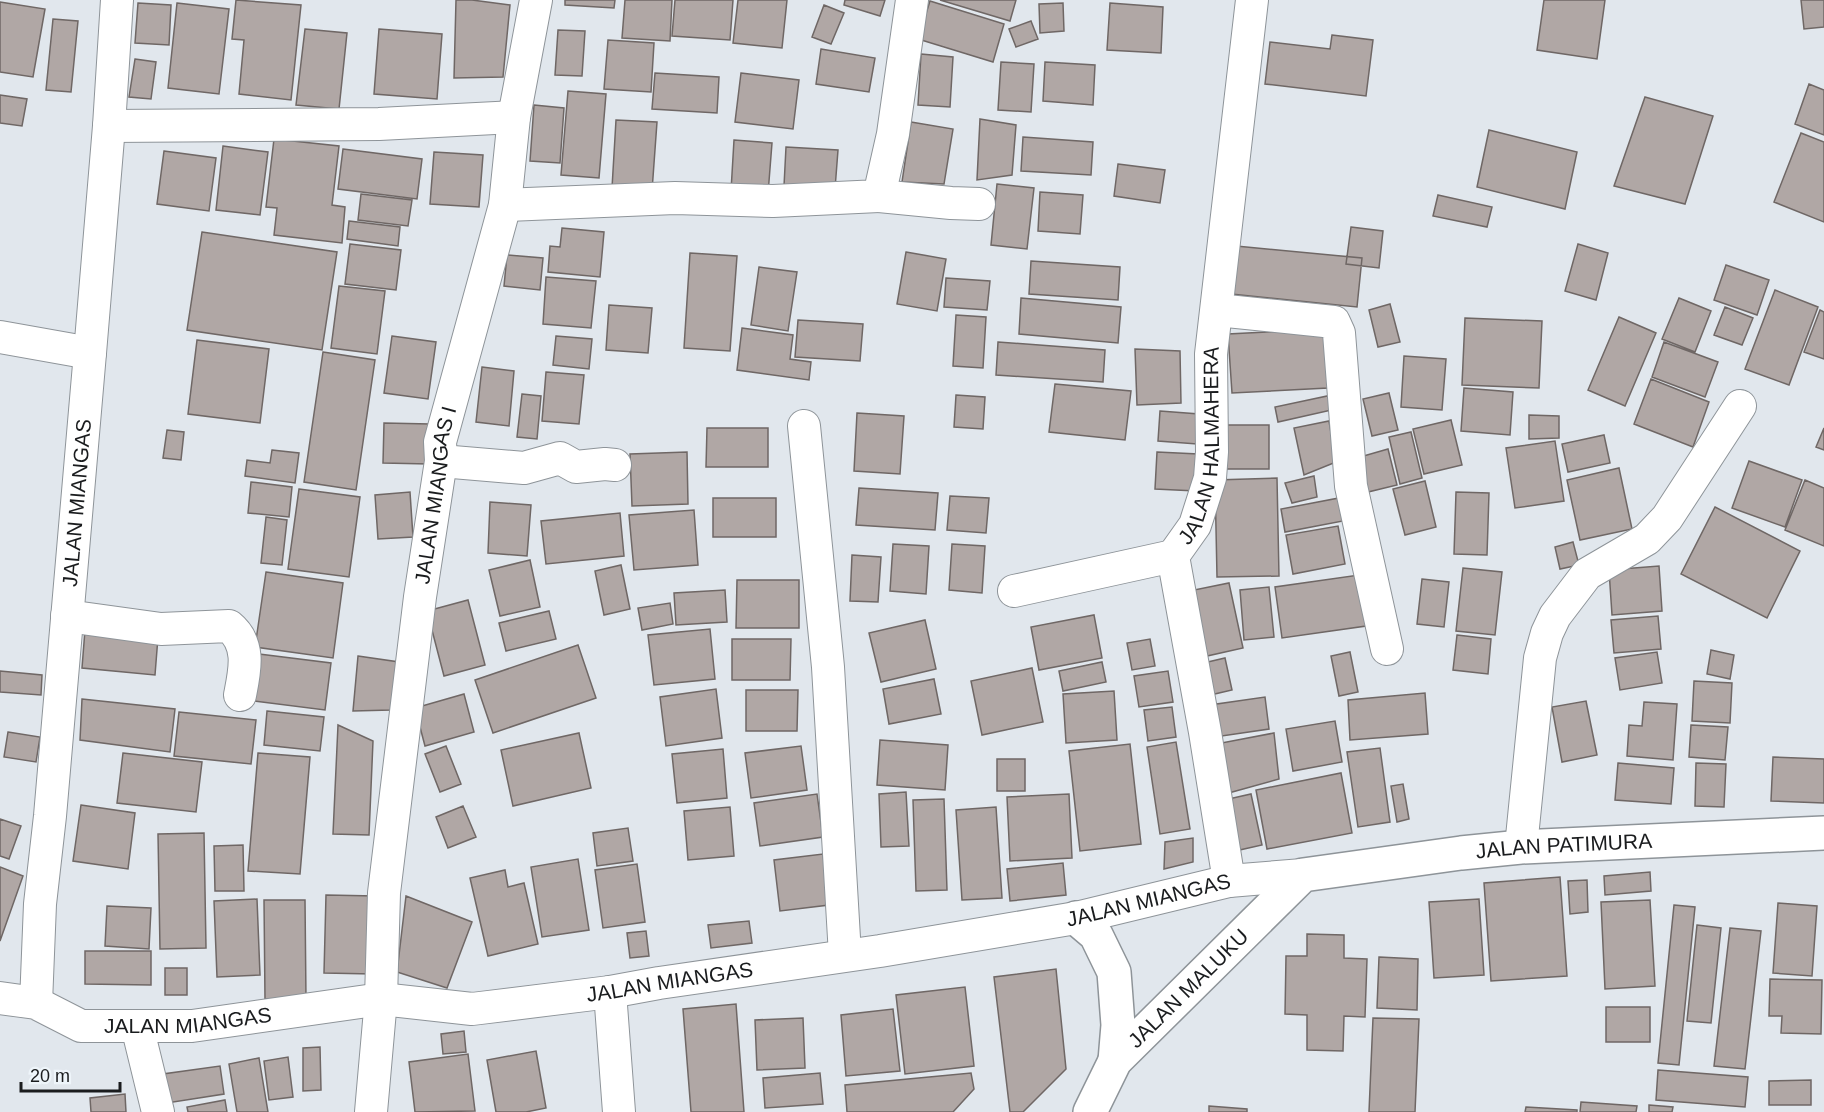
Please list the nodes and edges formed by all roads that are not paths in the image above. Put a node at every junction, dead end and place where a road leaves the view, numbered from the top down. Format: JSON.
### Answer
{"nodes":[{"id":1,"x":117,"y":0,"type":"edge"},
{"id":2,"x":536,"y":0,"type":"edge"},
{"id":3,"x":912,"y":0,"type":"edge"},
{"id":4,"x":1252,"y":0,"type":"edge"},
{"id":5,"x":514,"y":117,"type":"junction"},
{"id":6,"x":110,"y":126,"type":"junction"},
{"id":7,"x":879,"y":196,"type":"junction"},
{"id":8,"x":979,"y":204,"type":"dead end"},
{"id":9,"x":505,"y":205,"type":"junction"},
{"id":10,"x":1216,"y":310,"type":"junction"},
{"id":11,"x":0,"y":337,"type":"edge"},
{"id":12,"x":90,"y":353,"type":"junction"},
{"id":13,"x":1740,"y":406,"type":"dead end"},
{"id":14,"x":804,"y":426,"type":"dead end"},
{"id":15,"x":441,"y":461,"type":"junction"},
{"id":16,"x":615,"y":465,"type":"dead end"},
{"id":17,"x":1173,"y":556,"type":"junction"},
{"id":18,"x":1014,"y":591,"type":"dead end"},
{"id":19,"x":67,"y":616,"type":"junction"},
{"id":20,"x":1387,"y":649,"type":"dead end"},
{"id":21,"x":240,"y":696,"type":"dead end"},
{"id":22,"x":1824,"y":833,"type":"edge"},
{"id":23,"x":1521,"y":847,"type":"junction"},
{"id":24,"x":1303,"y":875,"type":"junction"},
{"id":25,"x":1229,"y":881,"type":"junction"},
{"id":26,"x":1076,"y":918,"type":"junction"},
{"id":27,"x":845,"y":955,"type":"junction"},
{"id":28,"x":610,"y":992,"type":"junction"},
{"id":29,"x":0,"y":998,"type":"edge"},
{"id":30,"x":381,"y":999,"type":"junction"},
{"id":31,"x":36,"y":1003,"type":"junction"},
{"id":32,"x":137,"y":1026,"type":"junction"},
{"id":33,"x":1115,"y":1061,"type":"junction"},
{"id":34,"x":158,"y":1112,"type":"edge"},
{"id":35,"x":371,"y":1112,"type":"edge"},
{"id":36,"x":620,"y":1112,"type":"edge"},
{"id":37,"x":1090,"y":1112,"type":"edge"}],
"edges":[{"from":1,"to":6,"type":"street","name":"JALAN MIANGAS"},
{"from":2,"to":5,"type":"street","name":"JALAN MIANGAS I"},
{"from":3,"to":7,"type":"street"},
{"from":4,"to":10,"type":"street","name":"JALAN HALMAHERA"},
{"from":5,"to":6,"type":"street"},
{"from":5,"to":9,"type":"street","name":"JALAN MIANGAS I"},
{"from":6,"to":12,"type":"street","name":"JALAN MIANGAS"},
{"from":7,"to":8,"type":"street"},
{"from":7,"to":9,"type":"street"},
{"from":9,"to":15,"type":"street","name":"JALAN MIANGAS I"},
{"from":10,"to":17,"type":"street","name":"JALAN HALMAHERA"},
{"from":10,"to":20,"type":"street"},
{"from":11,"to":12,"type":"street"},
{"from":12,"to":19,"type":"street","name":"JALAN MIANGAS"},
{"from":13,"to":23,"type":"street"},
{"from":14,"to":27,"type":"street"},
{"from":15,"to":16,"type":"street"},
{"from":15,"to":30,"type":"street","name":"JALAN MIANGAS I"},
{"from":17,"to":18,"type":"street"},
{"from":17,"to":25,"type":"street","name":"JALAN HALMAHERA"},
{"from":19,"to":21,"type":"street"},
{"from":19,"to":31,"type":"street","name":"JALAN MIANGAS"},
{"from":22,"to":23,"type":"main road","name":"JALAN PATIMURA"},
{"from":23,"to":24,"type":"main road","name":"JALAN PATIMURA"},
{"from":24,"to":25,"type":"street","name":"JALAN MIANGAS"},
{"from":24,"to":33,"type":"main road","name":"JALAN MALUKU"},
{"from":25,"to":26,"type":"street","name":"JALAN MIANGAS"},
{"from":26,"to":27,"type":"street","name":"JALAN MIANGAS"},
{"from":26,"to":33,"type":"main road"},
{"from":27,"to":28,"type":"street","name":"JALAN MIANGAS"},
{"from":28,"to":30,"type":"street","name":"JALAN MIANGAS"},
{"from":28,"to":36,"type":"street"},
{"from":29,"to":31,"type":"street","name":"JALAN MIANGAS"},
{"from":30,"to":32,"type":"street","name":"JALAN MIANGAS"},
{"from":30,"to":35,"type":"street","name":"JALAN MIANGAS I"},
{"from":31,"to":32,"type":"street","name":"JALAN MIANGAS"},
{"from":32,"to":34,"type":"street"},
{"from":33,"to":37,"type":"main road","name":"JALAN MALUKU"}]}
